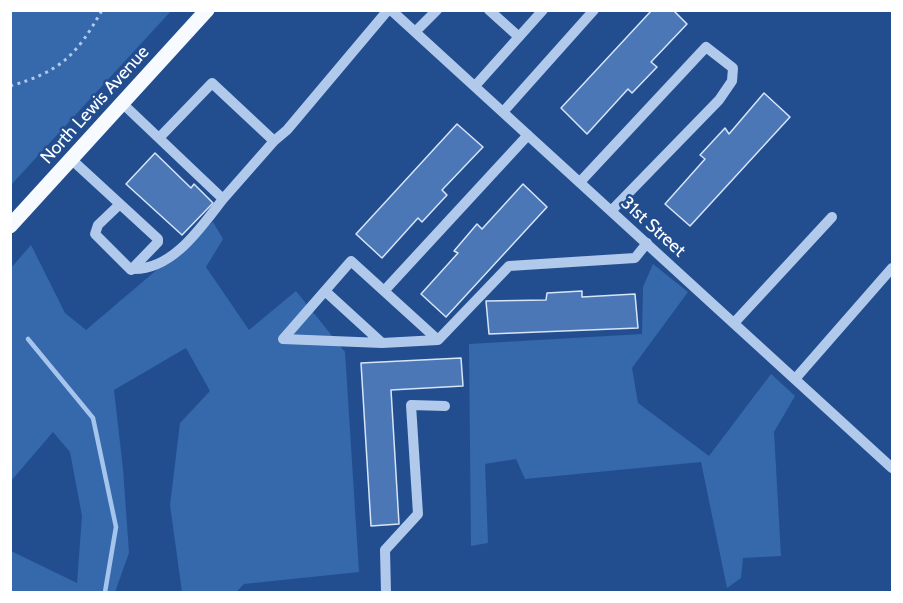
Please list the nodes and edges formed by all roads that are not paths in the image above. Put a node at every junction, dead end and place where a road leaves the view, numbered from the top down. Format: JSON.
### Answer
{"nodes":[{"id":1,"x":207,"y":10,"type":"edge"},
{"id":2,"x":390,"y":10,"type":"edge"},
{"id":3,"x":437,"y":10,"type":"edge"},
{"id":4,"x":489,"y":10,"type":"edge"},
{"id":5,"x":543,"y":10,"type":"edge"},
{"id":6,"x":594,"y":10,"type":"edge"},
{"id":7,"x":415,"y":32,"type":"junction"},
{"id":8,"x":519,"y":37,"type":"junction"},
{"id":9,"x":475,"y":86,"type":"junction"},
{"id":10,"x":122,"y":103,"type":"junction"},
{"id":11,"x":503,"y":112,"type":"junction"},
{"id":12,"x":528,"y":135,"type":"junction"},
{"id":13,"x":159,"y":138,"type":"junction"},
{"id":14,"x":274,"y":141,"type":"junction"},
{"id":15,"x":71,"y":159,"type":"junction"},
{"id":16,"x":580,"y":182,"type":"junction"},
{"id":17,"x":223,"y":199,"type":"junction"},
{"id":18,"x":120,"y":204,"type":"junction"},
{"id":19,"x":611,"y":210,"type":"junction"},
{"id":20,"x":832,"y":217,"type":"dead end"},
{"id":21,"x":10,"y":226,"type":"edge"},
{"id":22,"x":647,"y":243,"type":"junction"},
{"id":23,"x":892,"y":268,"type":"edge"},
{"id":24,"x":133,"y":269,"type":"junction"},
{"id":25,"x":325,"y":291,"type":"junction"},
{"id":26,"x":384,"y":291,"type":"junction"},
{"id":27,"x":734,"y":323,"type":"junction"},
{"id":28,"x":438,"y":339,"type":"junction"},
{"id":29,"x":382,"y":343,"type":"junction"},
{"id":30,"x":795,"y":379,"type":"junction"},
{"id":31,"x":445,"y":406,"type":"dead end"},
{"id":32,"x":892,"y":468,"type":"edge"},
{"id":33,"x":386,"y":592,"type":"edge"}],
"edges":[{"from":1,"to":10,"type":"main road","name":"North Lewis Avenue"},
{"from":2,"to":7,"type":"street","name":"31st Street"},
{"from":2,"to":14,"type":"street"},
{"from":3,"to":7,"type":"street"},
{"from":4,"to":8,"type":"street"},
{"from":5,"to":8,"type":"street"},
{"from":6,"to":11,"type":"street"},
{"from":7,"to":9,"type":"street","name":"31st Street"},
{"from":8,"to":9,"type":"street"},
{"from":9,"to":11,"type":"street","name":"31st Street"},
{"from":10,"to":13,"type":"street"},
{"from":10,"to":15,"type":"main road","name":"North Lewis Avenue"},
{"from":11,"to":12,"type":"street","name":"31st Street"},
{"from":12,"to":16,"type":"street","name":"31st Street"},
{"from":12,"to":26,"type":"street"},
{"from":13,"to":14,"type":"street"},
{"from":13,"to":17,"type":"street"},
{"from":14,"to":17,"type":"street"},
{"from":15,"to":18,"type":"street"},
{"from":15,"to":21,"type":"main road","name":"North Lewis Avenue"},
{"from":16,"to":19,"type":"street","name":"31st Street"},
{"from":16,"to":19,"type":"street"},
{"from":17,"to":24,"type":"street"},
{"from":18,"to":24,"type":"street"},
{"from":18,"to":24,"type":"street"},
{"from":19,"to":22,"type":"street","name":"31st Street"},
{"from":20,"to":27,"type":"street"},
{"from":22,"to":27,"type":"street","name":"31st Street"},
{"from":22,"to":28,"type":"street"},
{"from":23,"to":30,"type":"street"},
{"from":25,"to":26,"type":"street"},
{"from":25,"to":29,"type":"street"},
{"from":25,"to":29,"type":"street"},
{"from":26,"to":28,"type":"street"},
{"from":27,"to":30,"type":"street","name":"31st Street"},
{"from":28,"to":29,"type":"street"},
{"from":30,"to":32,"type":"street","name":"31st Street"},
{"from":31,"to":33,"type":"street"}]}
